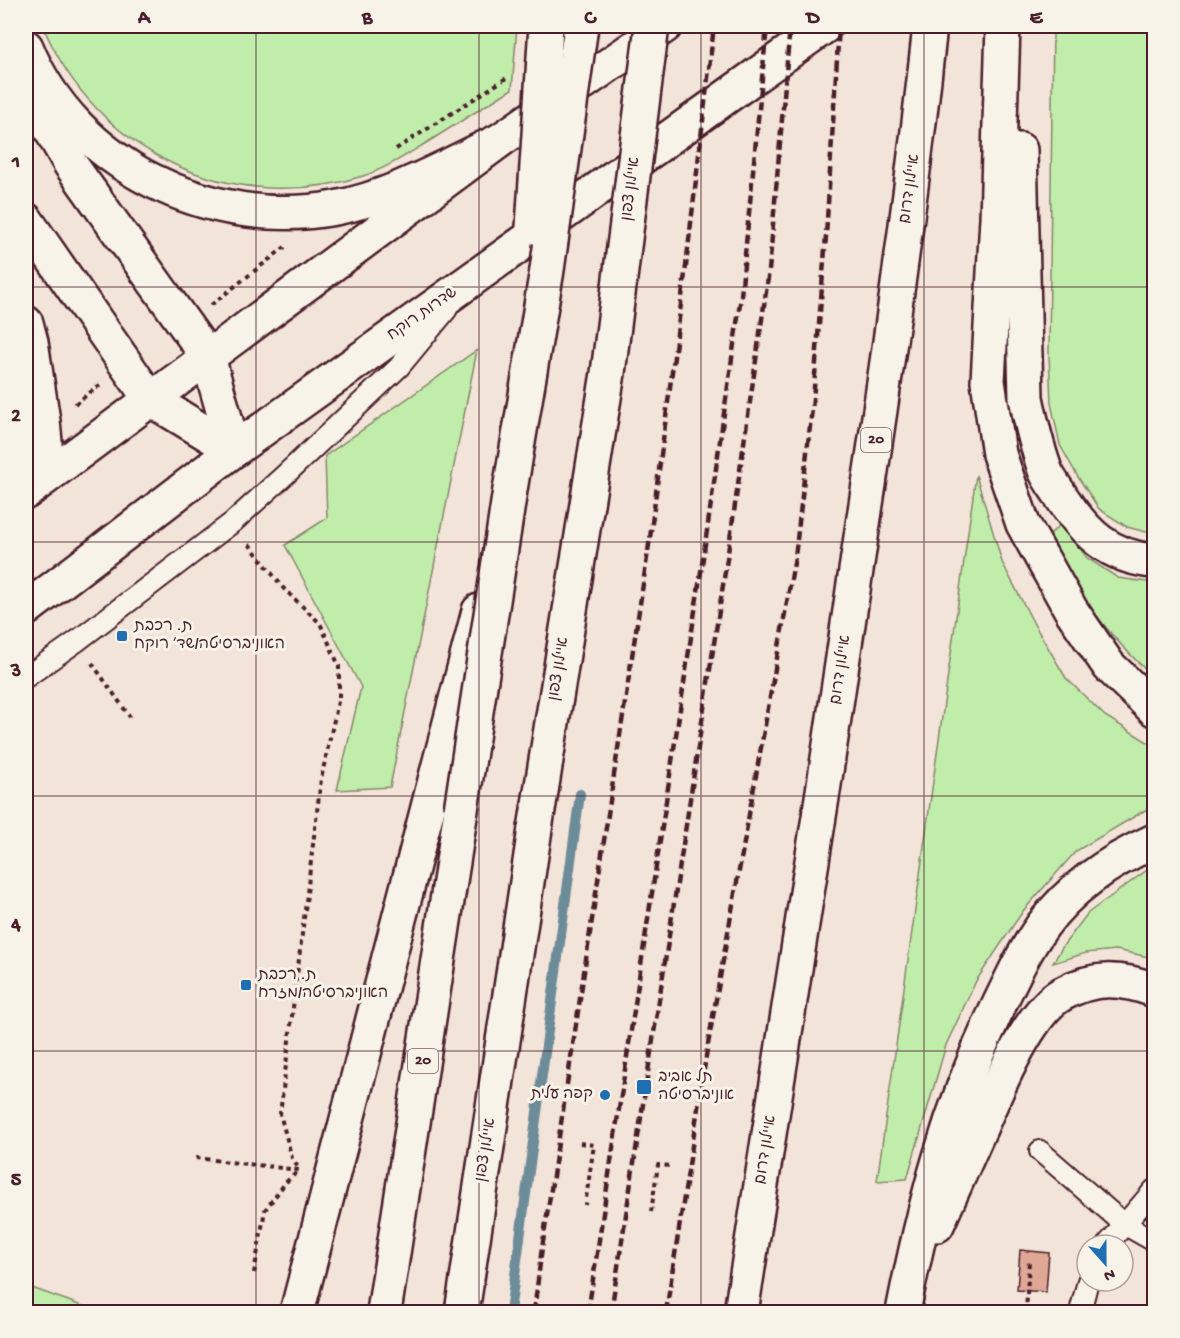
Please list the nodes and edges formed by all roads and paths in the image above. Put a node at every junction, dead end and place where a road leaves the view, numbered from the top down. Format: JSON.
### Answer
{"nodes":[{"id":1,"x":546,"y":26,"type":"edge"},
{"id":2,"x":581,"y":26,"type":"edge"},
{"id":3,"x":652,"y":26,"type":"edge"},
{"id":4,"x":665,"y":26,"type":"edge"},
{"id":5,"x":825,"y":26,"type":"edge"},
{"id":6,"x":930,"y":26,"type":"edge"},
{"id":7,"x":1003,"y":26,"type":"edge"},
{"id":8,"x":1016,"y":26,"type":"edge"},
{"id":9,"x":26,"y":47,"type":"edge"},
{"id":10,"x":517,"y":70,"type":"dead end"},
{"id":11,"x":26,"y":83,"type":"edge"},
{"id":12,"x":499,"y":141,"type":"junction"},
{"id":13,"x":388,"y":154,"type":"dead end"},
{"id":14,"x":299,"y":212,"type":"junction"},
{"id":15,"x":1009,"y":216,"type":"junction"},
{"id":16,"x":26,"y":220,"type":"edge"},
{"id":17,"x":470,"y":282,"type":"junction"},
{"id":18,"x":26,"y":323,"type":"edge"},
{"id":19,"x":185,"y":325,"type":"junction"},
{"id":20,"x":208,"y":357,"type":"junction"},
{"id":21,"x":127,"y":366,"type":"junction"},
{"id":22,"x":150,"y":399,"type":"junction"},
{"id":23,"x":44,"y":421,"type":"junction"},
{"id":24,"x":521,"y":432,"type":"junction"},
{"id":25,"x":234,"y":450,"type":"junction"},
{"id":26,"x":33,"y":486,"type":"edge"},
{"id":27,"x":510,"y":490,"type":"junction"},
{"id":28,"x":233,"y":522,"type":"junction"},
{"id":29,"x":1155,"y":561,"type":"edge"},
{"id":30,"x":26,"y":609,"type":"edge"},
{"id":31,"x":77,"y":642,"type":"junction"},
{"id":32,"x":26,"y":677,"type":"edge"},
{"id":33,"x":1155,"y":709,"type":"edge"},
{"id":34,"x":130,"y":717,"type":"dead end"},
{"id":35,"x":1155,"y":841,"type":"edge"},
{"id":36,"x":1155,"y":990,"type":"edge"},
{"id":37,"x":580,"y":1143,"type":"dead end"},
{"id":38,"x":1040,"y":1151,"type":"dead end"},
{"id":39,"x":196,"y":1158,"type":"dead end"},
{"id":40,"x":673,"y":1166,"type":"dead end"},
{"id":41,"x":299,"y":1170,"type":"junction"},
{"id":42,"x":1155,"y":1190,"type":"edge"},
{"id":43,"x":585,"y":1205,"type":"dead end"},
{"id":44,"x":651,"y":1212,"type":"dead end"},
{"id":45,"x":1124,"y":1224,"type":"junction"},
{"id":46,"x":1117,"y":1233,"type":"edge"},
{"id":47,"x":1155,"y":1241,"type":"edge"},
{"id":48,"x":1029,"y":1260,"type":"dead end"},
{"id":49,"x":254,"y":1273,"type":"dead end"},
{"id":50,"x":1085,"y":1293,"type":"edge"},
{"id":51,"x":904,"y":1304,"type":"edge"},
{"id":52,"x":297,"y":1312,"type":"edge"},
{"id":53,"x":384,"y":1312,"type":"edge"},
{"id":54,"x":462,"y":1312,"type":"edge"},
{"id":55,"x":741,"y":1312,"type":"edge"},
{"id":56,"x":1026,"y":1312,"type":"edge"},
{"id":57,"x":1080,"y":1312,"type":"edge"}],
"edges":[{"from":1,"to":24,"type":"main road","bridge":true},
{"from":2,"to":24,"type":"main road","number":"20","bridge":true},
{"from":3,"to":54,"type":"main road","name":"איילון צפון","bridge":true},
{"from":4,"to":12,"type":"main road"},
{"from":5,"to":17,"type":"main road","name":"שדרות רוקח"},
{"from":6,"to":55,"type":"main road","name":"איילון דרום","number":"20"},
{"from":7,"to":15,"type":"main road"},
{"from":8,"to":15,"type":"main road"},
{"from":9,"to":14,"type":"main road"},
{"from":10,"to":13,"type":"path"},
{"from":11,"to":19,"type":"main road"},
{"from":12,"to":14,"type":"main road"},
{"from":12,"to":20,"type":"main road"},
{"from":14,"to":19,"type":"path"},
{"from":15,"to":29,"type":"main road"},
{"from":15,"to":33,"type":"main road"},
{"from":16,"to":21,"type":"main road"},
{"from":17,"to":25,"type":"main road","name":"שדרות רוקח"},
{"from":17,"to":28,"type":"lane"},
{"from":18,"to":23,"type":"main road"},
{"from":19,"to":20,"type":"main road"},
{"from":20,"to":22,"type":"main road"},
{"from":20,"to":25,"type":"main road"},
{"from":21,"to":22,"type":"main road"},
{"from":21,"to":23,"type":"path"},
{"from":22,"to":25,"type":"main road"},
{"from":22,"to":26,"type":"main road"},
{"from":23,"to":26,"type":"main road"},
{"from":24,"to":27,"type":"main road","number":"20","bridge":true},
{"from":25,"to":30,"type":"main road","name":"שדרות רוקח"},
{"from":27,"to":52,"type":"main road","bridge":true},
{"from":27,"to":53,"type":"main road","number":"20","bridge":true},
{"from":28,"to":31,"type":"lane"},
{"from":28,"to":41,"type":"path"},
{"from":31,"to":32,"type":"lane"},
{"from":31,"to":34,"type":"path"},
{"from":35,"to":51,"type":"main road"},
{"from":36,"to":51,"type":"main road"},
{"from":37,"to":43,"type":"path"},
{"from":38,"to":45,"type":"lane"},
{"from":39,"to":41,"type":"path"},
{"from":40,"to":44,"type":"path"},
{"from":41,"to":49,"type":"path"},
{"from":42,"to":45,"type":"lane"},
{"from":45,"to":46,"type":"lane"},
{"from":45,"to":47,"type":"lane"},
{"from":48,"to":56,"type":"path"},
{"from":50,"to":57,"type":"lane"}]}
